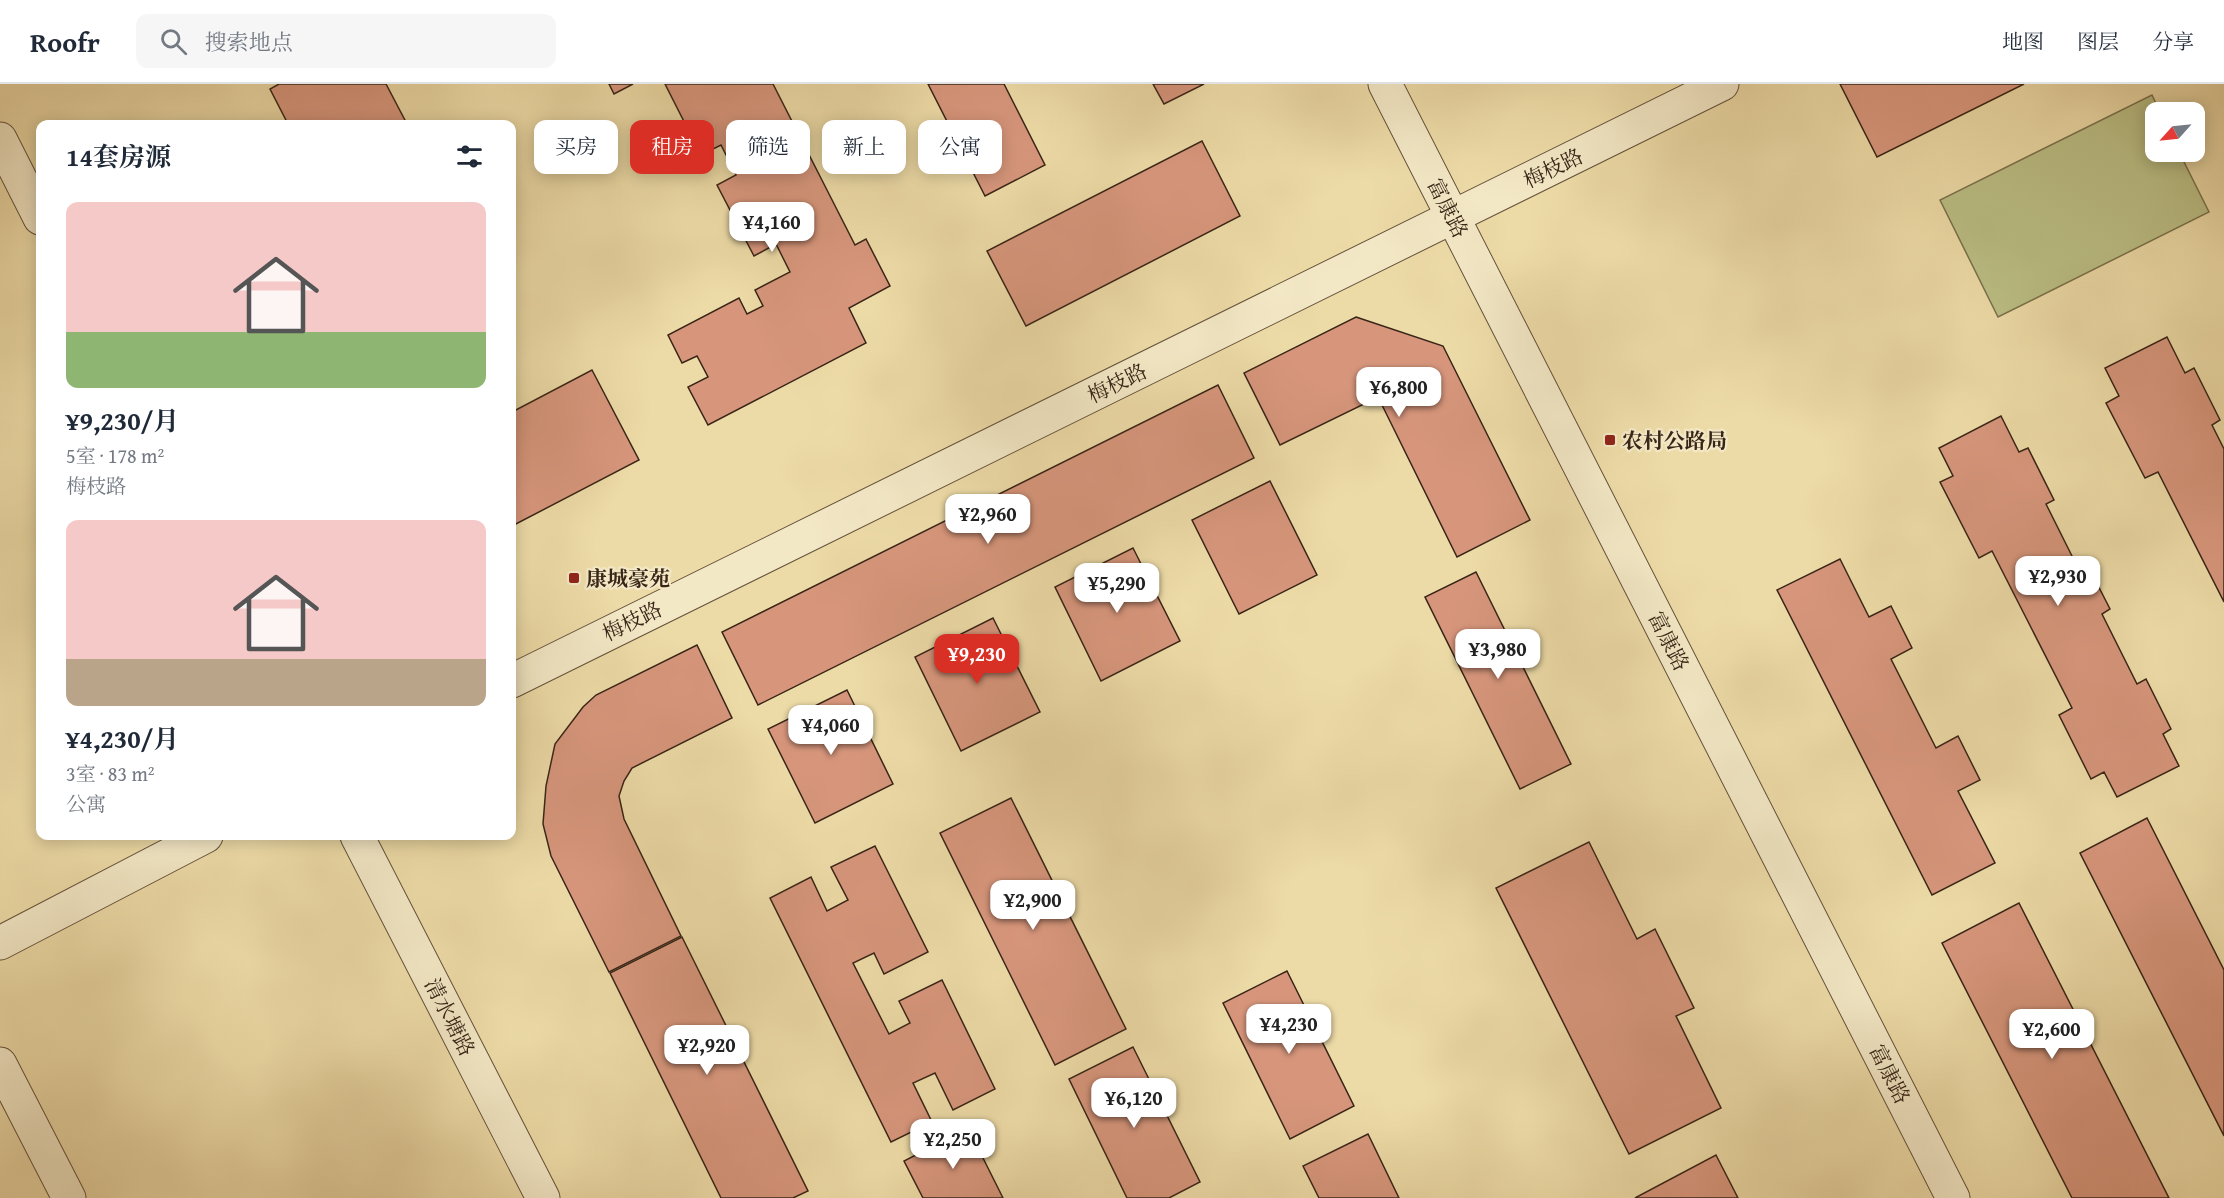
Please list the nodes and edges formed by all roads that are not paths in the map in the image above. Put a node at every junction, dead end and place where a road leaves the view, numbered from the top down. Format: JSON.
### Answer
{"nodes":[{"id":1,"x":1385,"y":84,"type":"edge"},
{"id":2,"x":1722,"y":84,"type":"edge"},
{"id":3,"x":0,"y":139,"type":"edge"},
{"id":4,"x":36,"y":210,"type":"edge"},
{"id":5,"x":1453,"y":217,"type":"junction"},
{"id":6,"x":516,"y":679,"type":"edge"},
{"id":7,"x":198,"y":840,"type":"edge"},
{"id":8,"x":359,"y":840,"type":"edge"},
{"id":9,"x":0,"y":943,"type":"edge"},
{"id":10,"x":0,"y":1064,"type":"edge"},
{"id":11,"x":69,"y":1198,"type":"edge"},
{"id":12,"x":543,"y":1198,"type":"edge"},
{"id":13,"x":1953,"y":1198,"type":"edge"}],
"edges":[{"from":1,"to":5,"type":"street","name":"富康路"},
{"from":2,"to":5,"type":"street","name":"梅枝路"},
{"from":3,"to":4,"type":"street"},
{"from":5,"to":6,"type":"street","name":"梅枝路"},
{"from":5,"to":13,"type":"street","name":"富康路"},
{"from":7,"to":9,"type":"street"},
{"from":8,"to":12,"type":"street","name":"清水塘路"},
{"from":10,"to":11,"type":"street"}]}
